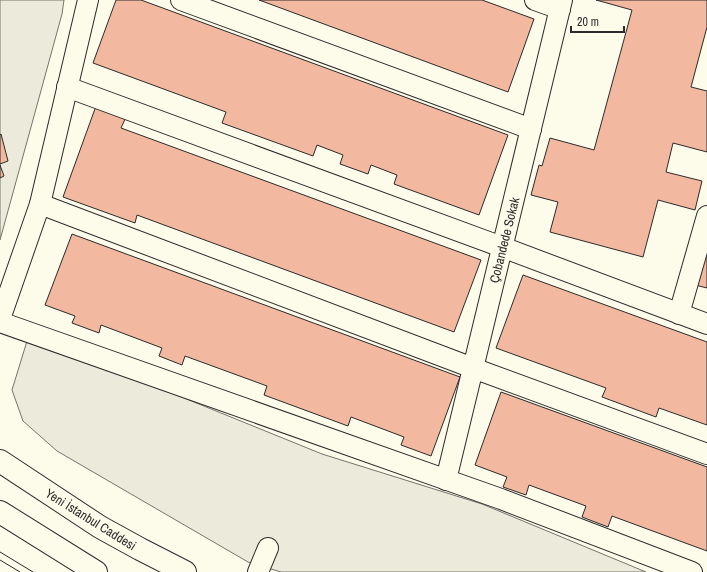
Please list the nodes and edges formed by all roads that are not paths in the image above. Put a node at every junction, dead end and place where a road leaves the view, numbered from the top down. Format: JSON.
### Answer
{"nodes":[{"id":1,"x":88,"y":0,"type":"edge"},
{"id":2,"x":181,"y":0,"type":"edge"},
{"id":3,"x":535,"y":0,"type":"edge"},
{"id":4,"x":561,"y":4,"type":"edge"},
{"id":5,"x":67,"y":87,"type":"junction"},
{"id":6,"x":531,"y":129,"type":"junction"},
{"id":7,"x":40,"y":204,"type":"junction"},
{"id":8,"x":707,"y":216,"type":"edge"},
{"id":9,"x":502,"y":247,"type":"junction"},
{"id":10,"x":679,"y":314,"type":"junction"},
{"id":11,"x":0,"y":321,"type":"edge"},
{"id":12,"x":707,"y":324,"type":"edge"},
{"id":13,"x":473,"y":368,"type":"junction"},
{"id":14,"x":707,"y":454,"type":"edge"},
{"id":15,"x":1,"y":461,"type":"edge"},
{"id":16,"x":446,"y":480,"type":"junction"},
{"id":17,"x":0,"y":512,"type":"edge"},
{"id":18,"x":268,"y":548,"type":"dead end"},
{"id":19,"x":96,"y":572,"type":"edge"},
{"id":20,"x":185,"y":572,"type":"edge"},
{"id":21,"x":258,"y":572,"type":"edge"},
{"id":22,"x":692,"y":572,"type":"edge"}],
"edges":[{"from":1,"to":5,"type":"street"},
{"from":2,"to":6,"type":"street"},
{"from":3,"to":4,"type":"street"},
{"from":4,"to":6,"type":"street","name":"Çobandede Sokak"},
{"from":5,"to":7,"type":"street"},
{"from":5,"to":9,"type":"street"},
{"from":6,"to":9,"type":"street","name":"Çobandede Sokak"},
{"from":7,"to":11,"type":"street"},
{"from":7,"to":13,"type":"street"},
{"from":8,"to":10,"type":"street"},
{"from":9,"to":10,"type":"street"},
{"from":9,"to":13,"type":"street","name":"Çobandede Sokak"},
{"from":10,"to":12,"type":"street"},
{"from":11,"to":16,"type":"street"},
{"from":13,"to":14,"type":"street"},
{"from":13,"to":16,"type":"street","name":"Çobandede Sokak"},
{"from":15,"to":20,"type":"highway","name":"Yeni İstanbul Caddesi"},
{"from":16,"to":22,"type":"street"},
{"from":17,"to":19,"type":"highway"},
{"from":18,"to":21,"type":"street"}]}
